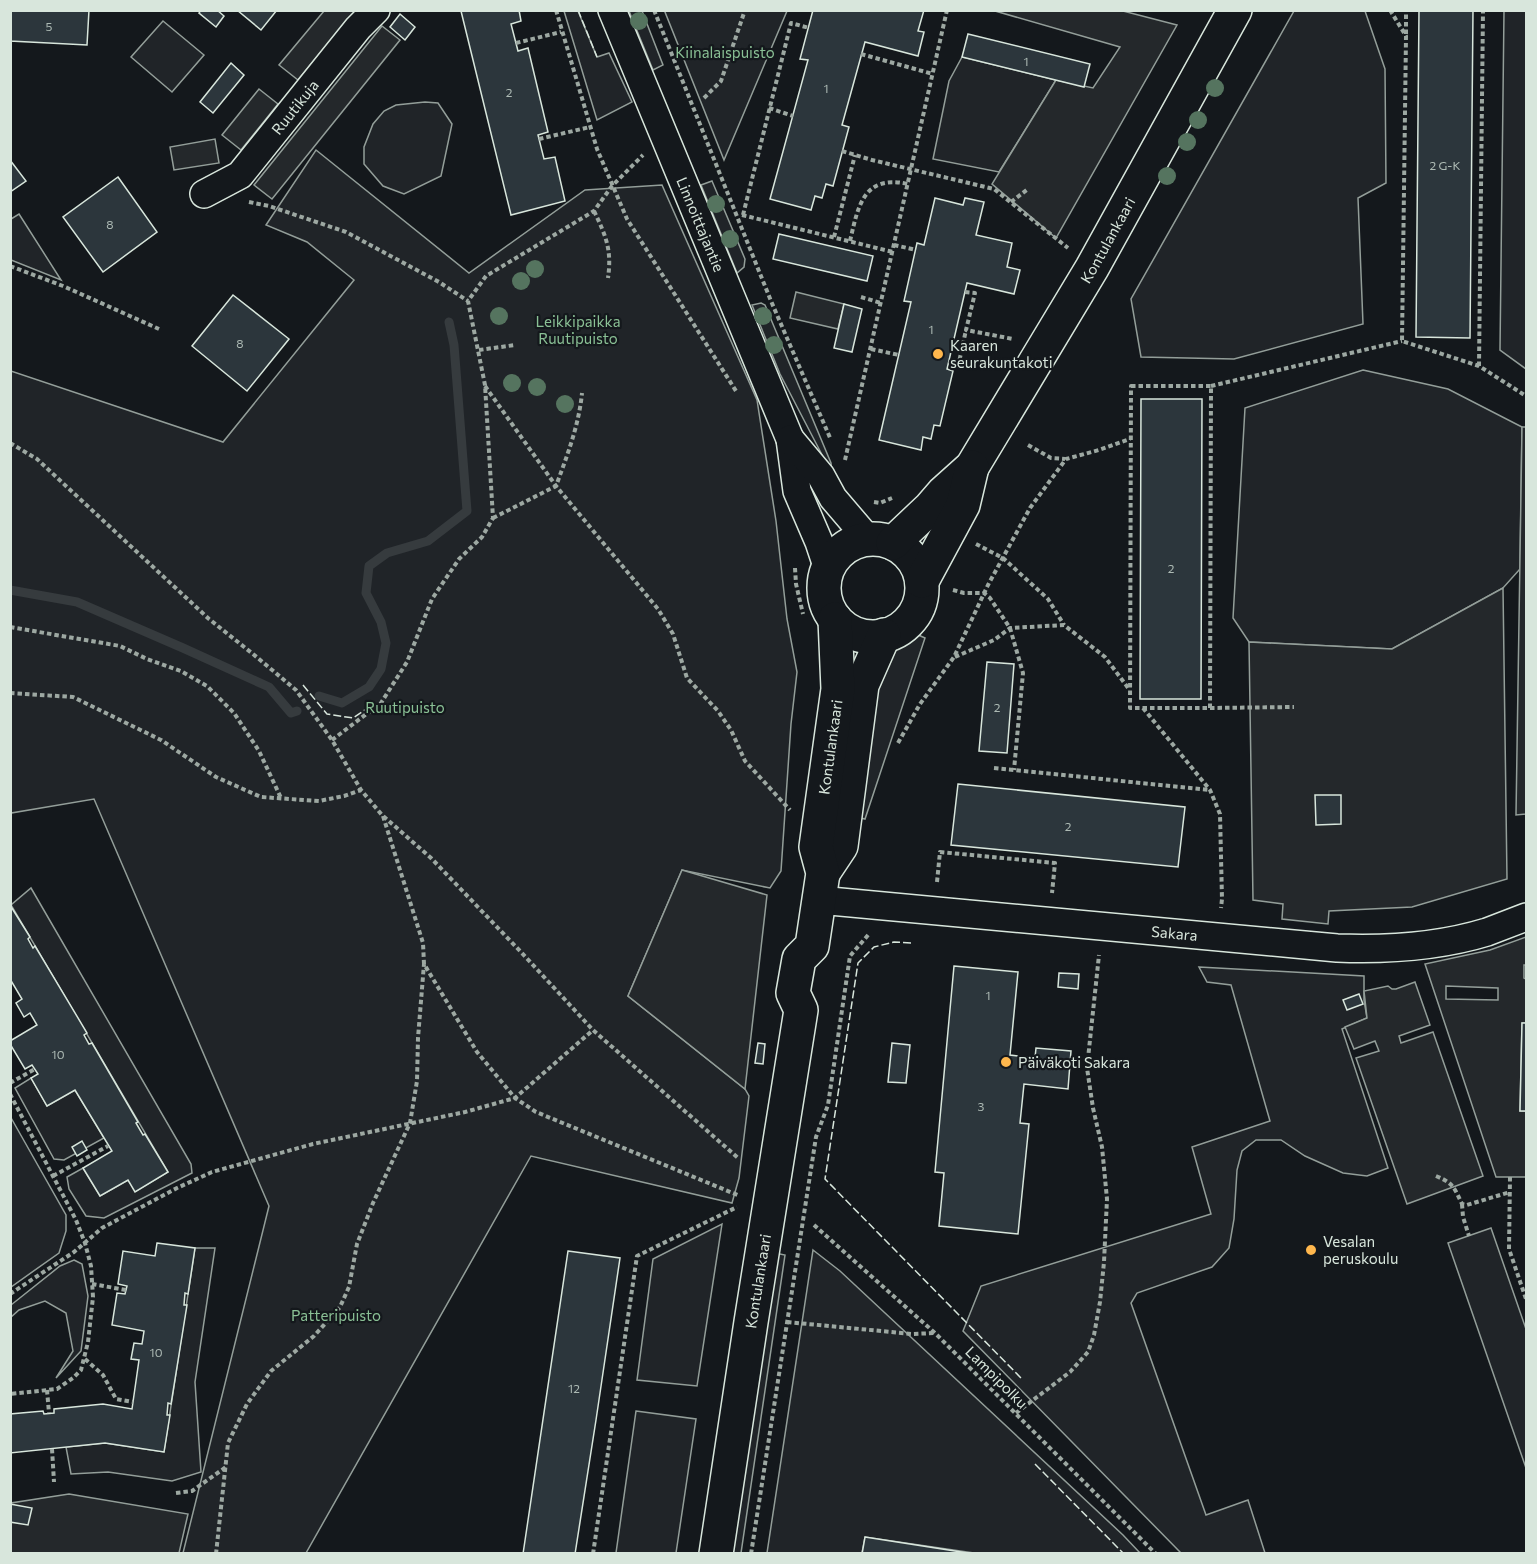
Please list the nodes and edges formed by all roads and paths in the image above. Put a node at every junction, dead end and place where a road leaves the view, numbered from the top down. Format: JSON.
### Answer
{"nodes":[{"id":1,"x":376,"y":10,"type":"edge"},
{"id":2,"x":556,"y":10,"type":"edge"},
{"id":3,"x":612,"y":10,"type":"edge"},
{"id":4,"x":654,"y":10,"type":"edge"},
{"id":5,"x":745,"y":10,"type":"edge"},
{"id":6,"x":947,"y":10,"type":"edge"},
{"id":7,"x":1235,"y":10,"type":"edge"},
{"id":8,"x":1390,"y":10,"type":"edge"},
{"id":9,"x":1406,"y":10,"type":"edge"},
{"id":10,"x":1483,"y":10,"type":"edge"},
{"id":11,"x":809,"y":28,"type":"dead end"},
{"id":12,"x":561,"y":32,"type":"junction"},
{"id":13,"x":1406,"y":36,"type":"junction"},
{"id":14,"x":516,"y":43,"type":"dead end"},
{"id":15,"x":861,"y":54,"type":"dead end"},
{"id":16,"x":933,"y":74,"type":"junction"},
{"id":17,"x":704,"y":98,"type":"dead end"},
{"id":18,"x":769,"y":108,"type":"junction"},
{"id":19,"x":793,"y":116,"type":"dead end"},
{"id":20,"x":590,"y":127,"type":"junction"},
{"id":21,"x":539,"y":139,"type":"dead end"},
{"id":22,"x":647,"y":151,"type":"dead end"},
{"id":23,"x":842,"y":151,"type":"dead end"},
{"id":24,"x":855,"y":155,"type":"junction"},
{"id":25,"x":912,"y":170,"type":"junction"},
{"id":26,"x":908,"y":184,"type":"junction"},
{"id":27,"x":612,"y":186,"type":"junction"},
{"id":28,"x":1028,"y":189,"type":"dead end"},
{"id":29,"x":204,"y":194,"type":"joint"},
{"id":30,"x":1011,"y":202,"type":"junction"},
{"id":31,"x":594,"y":211,"type":"junction"},
{"id":32,"x":743,"y":215,"type":"junction"},
{"id":33,"x":737,"y":218,"type":"junction"},
{"id":34,"x":834,"y":237,"type":"junction"},
{"id":35,"x":850,"y":241,"type":"junction"},
{"id":36,"x":894,"y":245,"type":"junction"},
{"id":37,"x":915,"y":250,"type":"dead end"},
{"id":38,"x":893,"y":252,"type":"junction"},
{"id":39,"x":10,"y":266,"type":"edge"},
{"id":40,"x":1092,"y":268,"type":"junction"},
{"id":41,"x":608,"y":278,"type":"dead end"},
{"id":42,"x":965,"y":292,"type":"dead end"},
{"id":43,"x":861,"y":297,"type":"dead end"},
{"id":44,"x":468,"y":302,"type":"junction"},
{"id":45,"x":881,"y":303,"type":"junction"},
{"id":46,"x":159,"y":329,"type":"dead end"},
{"id":47,"x":966,"y":330,"type":"junction"},
{"id":48,"x":1013,"y":339,"type":"dead end"},
{"id":49,"x":1402,"y":341,"type":"junction"},
{"id":50,"x":515,"y":345,"type":"dead end"},
{"id":51,"x":871,"y":349,"type":"junction"},
{"id":52,"x":479,"y":350,"type":"junction"},
{"id":53,"x":899,"y":355,"type":"dead end"},
{"id":54,"x":1479,"y":366,"type":"junction"},
{"id":55,"x":958,"y":367,"type":"dead end"},
{"id":56,"x":484,"y":385,"type":"junction"},
{"id":57,"x":1211,"y":386,"type":"junction"},
{"id":58,"x":582,"y":393,"type":"dead end"},
{"id":59,"x":738,"y":396,"type":"dead end"},
{"id":60,"x":1527,"y":396,"type":"edge"},
{"id":61,"x":790,"y":439,"type":"junction"},
{"id":62,"x":1130,"y":439,"type":"junction"},
{"id":63,"x":10,"y":443,"type":"edge"},
{"id":64,"x":1028,"y":446,"type":"dead end"},
{"id":65,"x":834,"y":448,"type":"dead end"},
{"id":66,"x":1066,"y":459,"type":"junction"},
{"id":67,"x":972,"y":467,"type":"junction"},
{"id":68,"x":843,"y":469,"type":"dead end"},
{"id":69,"x":556,"y":486,"type":"junction"},
{"id":70,"x":897,"y":496,"type":"dead end"},
{"id":71,"x":869,"y":502,"type":"dead end"},
{"id":72,"x":493,"y":518,"type":"junction"},
{"id":73,"x":880,"y":541,"type":"junction"},
{"id":74,"x":975,"y":543,"type":"dead end"},
{"id":75,"x":1003,"y":558,"type":"junction"},
{"id":76,"x":795,"y":566,"type":"dead end"},
{"id":77,"x":828,"y":569,"type":"junction"},
{"id":78,"x":922,"y":581,"type":"junction"},
{"id":79,"x":953,"y":590,"type":"dead end"},
{"id":80,"x":984,"y":593,"type":"junction"},
{"id":81,"x":820,"y":622,"type":"junction"},
{"id":82,"x":1064,"y":625,"type":"junction"},
{"id":83,"x":10,"y":627,"type":"edge"},
{"id":84,"x":1010,"y":628,"type":"junction"},
{"id":85,"x":884,"y":635,"type":"junction"},
{"id":86,"x":954,"y":657,"type":"junction"},
{"id":87,"x":1130,"y":689,"type":"junction"},
{"id":88,"x":10,"y":693,"type":"edge"},
{"id":89,"x":1294,"y":707,"type":"dead end"},
{"id":90,"x":1142,"y":708,"type":"junction"},
{"id":91,"x":1210,"y":708,"type":"junction"},
{"id":92,"x":332,"y":740,"type":"junction"},
{"id":93,"x":898,"y":743,"type":"dead end"},
{"id":94,"x":994,"y":768,"type":"dead end"},
{"id":95,"x":1014,"y":770,"type":"junction"},
{"id":96,"x":362,"y":790,"type":"junction"},
{"id":97,"x":1210,"y":790,"type":"junction"},
{"id":98,"x":281,"y":798,"type":"junction"},
{"id":99,"x":382,"y":815,"type":"junction"},
{"id":100,"x":796,"y":817,"type":"dead end"},
{"id":101,"x":937,"y":885,"type":"dead end"},
{"id":102,"x":821,"y":886,"type":"junction"},
{"id":103,"x":1052,"y":897,"type":"dead end"},
{"id":104,"x":1220,"y":913,"type":"dead end"},
{"id":105,"x":1527,"y":917,"type":"edge"},
{"id":106,"x":871,"y":932,"type":"dead end"},
{"id":107,"x":1100,"y":951,"type":"dead end"},
{"id":108,"x":424,"y":964,"type":"junction"},
{"id":109,"x":592,"y":1030,"type":"junction"},
{"id":110,"x":35,"y":1069,"type":"dead end"},
{"id":111,"x":10,"y":1083,"type":"edge"},
{"id":112,"x":10,"y":1094,"type":"edge"},
{"id":113,"x":515,"y":1098,"type":"junction"},
{"id":114,"x":410,"y":1123,"type":"junction"},
{"id":115,"x":108,"y":1146,"type":"dead end"},
{"id":116,"x":738,"y":1158,"type":"dead end"},
{"id":117,"x":53,"y":1176,"type":"junction"},
{"id":118,"x":1436,"y":1176,"type":"dead end"},
{"id":119,"x":1510,"y":1177,"type":"dead end"},
{"id":120,"x":1510,"y":1192,"type":"junction"},
{"id":121,"x":742,"y":1197,"type":"dead end"},
{"id":122,"x":1462,"y":1204,"type":"junction"},
{"id":123,"x":741,"y":1205,"type":"dead end"},
{"id":124,"x":814,"y":1225,"type":"dead end"},
{"id":125,"x":1469,"y":1236,"type":"dead end"},
{"id":126,"x":86,"y":1243,"type":"junction"},
{"id":127,"x":92,"y":1284,"type":"junction"},
{"id":128,"x":126,"y":1290,"type":"dead end"},
{"id":129,"x":10,"y":1294,"type":"edge"},
{"id":130,"x":1526,"y":1296,"type":"edge"},
{"id":131,"x":787,"y":1322,"type":"junction"},
{"id":132,"x":935,"y":1333,"type":"junction"},
{"id":133,"x":85,"y":1359,"type":"junction"},
{"id":134,"x":46,"y":1390,"type":"junction"},
{"id":135,"x":10,"y":1394,"type":"edge"},
{"id":136,"x":133,"y":1402,"type":"dead end"},
{"id":137,"x":49,"y":1413,"type":"dead end"},
{"id":138,"x":1016,"y":1413,"type":"junction"},
{"id":139,"x":52,"y":1449,"type":"dead end"},
{"id":140,"x":226,"y":1467,"type":"junction"},
{"id":141,"x":54,"y":1482,"type":"dead end"},
{"id":142,"x":176,"y":1493,"type":"dead end"},
{"id":143,"x":216,"y":1554,"type":"edge"},
{"id":144,"x":593,"y":1554,"type":"edge"},
{"id":145,"x":716,"y":1554,"type":"edge"},
{"id":146,"x":751,"y":1554,"type":"edge"},
{"id":147,"x":1156,"y":1554,"type":"edge"}],
"edges":[{"from":1,"to":29,"type":"street","name":"Ruutikuja"},
{"from":2,"to":12,"type":"path"},
{"from":3,"to":61,"type":"street","name":"Linnoittajantie"},
{"from":4,"to":33,"type":"path"},
{"from":5,"to":17,"type":"path"},
{"from":6,"to":16,"type":"path"},
{"from":7,"to":40,"type":"main road","name":"Kontulankaari"},
{"from":8,"to":13,"type":"path"},
{"from":9,"to":13,"type":"path"},
{"from":10,"to":54,"type":"path"},
{"from":11,"to":18,"type":"path"},
{"from":12,"to":14,"type":"path"},
{"from":12,"to":20,"type":"path"},
{"from":13,"to":49,"type":"path"},
{"from":15,"to":16,"type":"path"},
{"from":16,"to":25,"type":"path"},
{"from":18,"to":19,"type":"path"},
{"from":18,"to":32,"type":"path"},
{"from":20,"to":21,"type":"path"},
{"from":20,"to":27,"type":"path"},
{"from":22,"to":27,"type":"path"},
{"from":23,"to":24,"type":"path"},
{"from":24,"to":25,"type":"path"},
{"from":24,"to":34,"type":"path"},
{"from":25,"to":26,"type":"path"},
{"from":25,"to":30,"type":"path"},
{"from":26,"to":35,"type":"path"},
{"from":26,"to":36,"type":"path"},
{"from":27,"to":31,"type":"path"},
{"from":27,"to":59,"type":"path"},
{"from":28,"to":30,"type":"path"},
{"from":29,"to":44,"type":"path"},
{"from":30,"to":40,"type":"path"},
{"from":31,"to":41,"type":"path"},
{"from":31,"to":44,"type":"path"},
{"from":32,"to":33,"type":"path"},
{"from":32,"to":34,"type":"path"},
{"from":33,"to":65,"type":"path"},
{"from":34,"to":35,"type":"path"},
{"from":35,"to":38,"type":"path"},
{"from":36,"to":37,"type":"path"},
{"from":36,"to":38,"type":"path"},
{"from":38,"to":45,"type":"path"},
{"from":39,"to":46,"type":"path"},
{"from":40,"to":67,"type":"main road","name":"Kontulankaari"},
{"from":42,"to":47,"type":"path"},
{"from":43,"to":45,"type":"path"},
{"from":44,"to":52,"type":"path"},
{"from":45,"to":51,"type":"path"},
{"from":47,"to":48,"type":"path"},
{"from":47,"to":55,"type":"path"},
{"from":49,"to":54,"type":"path"},
{"from":49,"to":57,"type":"path"},
{"from":50,"to":52,"type":"path"},
{"from":51,"to":53,"type":"path"},
{"from":51,"to":68,"type":"path"},
{"from":52,"to":56,"type":"path"},
{"from":54,"to":60,"type":"path"},
{"from":56,"to":69,"type":"path"},
{"from":56,"to":72,"type":"path"},
{"from":57,"to":62,"type":"path"},
{"from":57,"to":91,"type":"path"},
{"from":58,"to":69,"type":"path"},
{"from":61,"to":73,"type":"street","name":"Linnoittajantie"},
{"from":61,"to":77,"type":"street","name":"Linnoittajantie"},
{"from":62,"to":66,"type":"path"},
{"from":62,"to":87,"type":"path"},
{"from":63,"to":92,"type":"path"},
{"from":64,"to":66,"type":"path"},
{"from":66,"to":75,"type":"path"},
{"from":67,"to":73,"type":"main road","name":"Kontulankaari"},
{"from":67,"to":78,"type":"main road","name":"Kontulankaari"},
{"from":69,"to":72,"type":"path"},
{"from":69,"to":100,"type":"path"},
{"from":70,"to":71,"type":"path"},
{"from":72,"to":92,"type":"path"},
{"from":73,"to":77,"type":"main road","name":"Kontulankaari"},
{"from":73,"to":78,"type":"main road"},
{"from":74,"to":75,"type":"path"},
{"from":75,"to":80,"type":"path"},
{"from":75,"to":82,"type":"path"},
{"from":76,"to":81,"type":"path"},
{"from":77,"to":81,"type":"main road","name":"Kontulankaari"},
{"from":78,"to":85,"type":"main road","name":"Kontulankaari"},
{"from":79,"to":80,"type":"path"},
{"from":80,"to":84,"type":"path"},
{"from":80,"to":86,"type":"path"},
{"from":81,"to":85,"type":"main road"},
{"from":81,"to":102,"type":"main road","name":"Kontulankaari"},
{"from":82,"to":84,"type":"path"},
{"from":82,"to":87,"type":"path"},
{"from":83,"to":98,"type":"path"},
{"from":84,"to":86,"type":"path"},
{"from":84,"to":95,"type":"path"},
{"from":85,"to":102,"type":"main road","name":"Kontulankaari"},
{"from":86,"to":93,"type":"path"},
{"from":87,"to":90,"type":"path"},
{"from":88,"to":98,"type":"path"},
{"from":89,"to":91,"type":"path"},
{"from":90,"to":91,"type":"path"},
{"from":90,"to":97,"type":"path"},
{"from":92,"to":96,"type":"path"},
{"from":94,"to":95,"type":"path"},
{"from":95,"to":97,"type":"path"},
{"from":96,"to":98,"type":"path"},
{"from":96,"to":99,"type":"path"},
{"from":97,"to":104,"type":"path"},
{"from":99,"to":108,"type":"path"},
{"from":99,"to":109,"type":"path"},
{"from":101,"to":103,"type":"path"},
{"from":102,"to":105,"type":"street","name":"Sakara"},
{"from":102,"to":145,"type":"main road","name":"Kontulankaari"},
{"from":106,"to":131,"type":"path"},
{"from":107,"to":138,"type":"path"},
{"from":108,"to":113,"type":"path"},
{"from":108,"to":114,"type":"path"},
{"from":109,"to":113,"type":"path"},
{"from":109,"to":116,"type":"path"},
{"from":110,"to":111,"type":"path"},
{"from":112,"to":117,"type":"path"},
{"from":113,"to":114,"type":"path"},
{"from":113,"to":121,"type":"path"},
{"from":114,"to":126,"type":"path"},
{"from":114,"to":140,"type":"path"},
{"from":115,"to":117,"type":"path"},
{"from":117,"to":126,"type":"path"},
{"from":118,"to":122,"type":"path"},
{"from":119,"to":120,"type":"path"},
{"from":120,"to":122,"type":"path"},
{"from":120,"to":130,"type":"path"},
{"from":122,"to":125,"type":"path"},
{"from":123,"to":144,"type":"path"},
{"from":124,"to":132,"type":"path","name":"Lampipolku"},
{"from":126,"to":127,"type":"path"},
{"from":126,"to":129,"type":"path"},
{"from":127,"to":128,"type":"path"},
{"from":127,"to":133,"type":"path"},
{"from":131,"to":132,"type":"path"},
{"from":131,"to":146,"type":"path"},
{"from":132,"to":138,"type":"path","name":"Lampipolku"},
{"from":133,"to":134,"type":"path"},
{"from":133,"to":136,"type":"path"},
{"from":134,"to":135,"type":"path"},
{"from":134,"to":137,"type":"path"},
{"from":138,"to":147,"type":"path","name":"Lampipolku"},
{"from":139,"to":141,"type":"path"},
{"from":140,"to":142,"type":"path"},
{"from":140,"to":143,"type":"path"}]}
